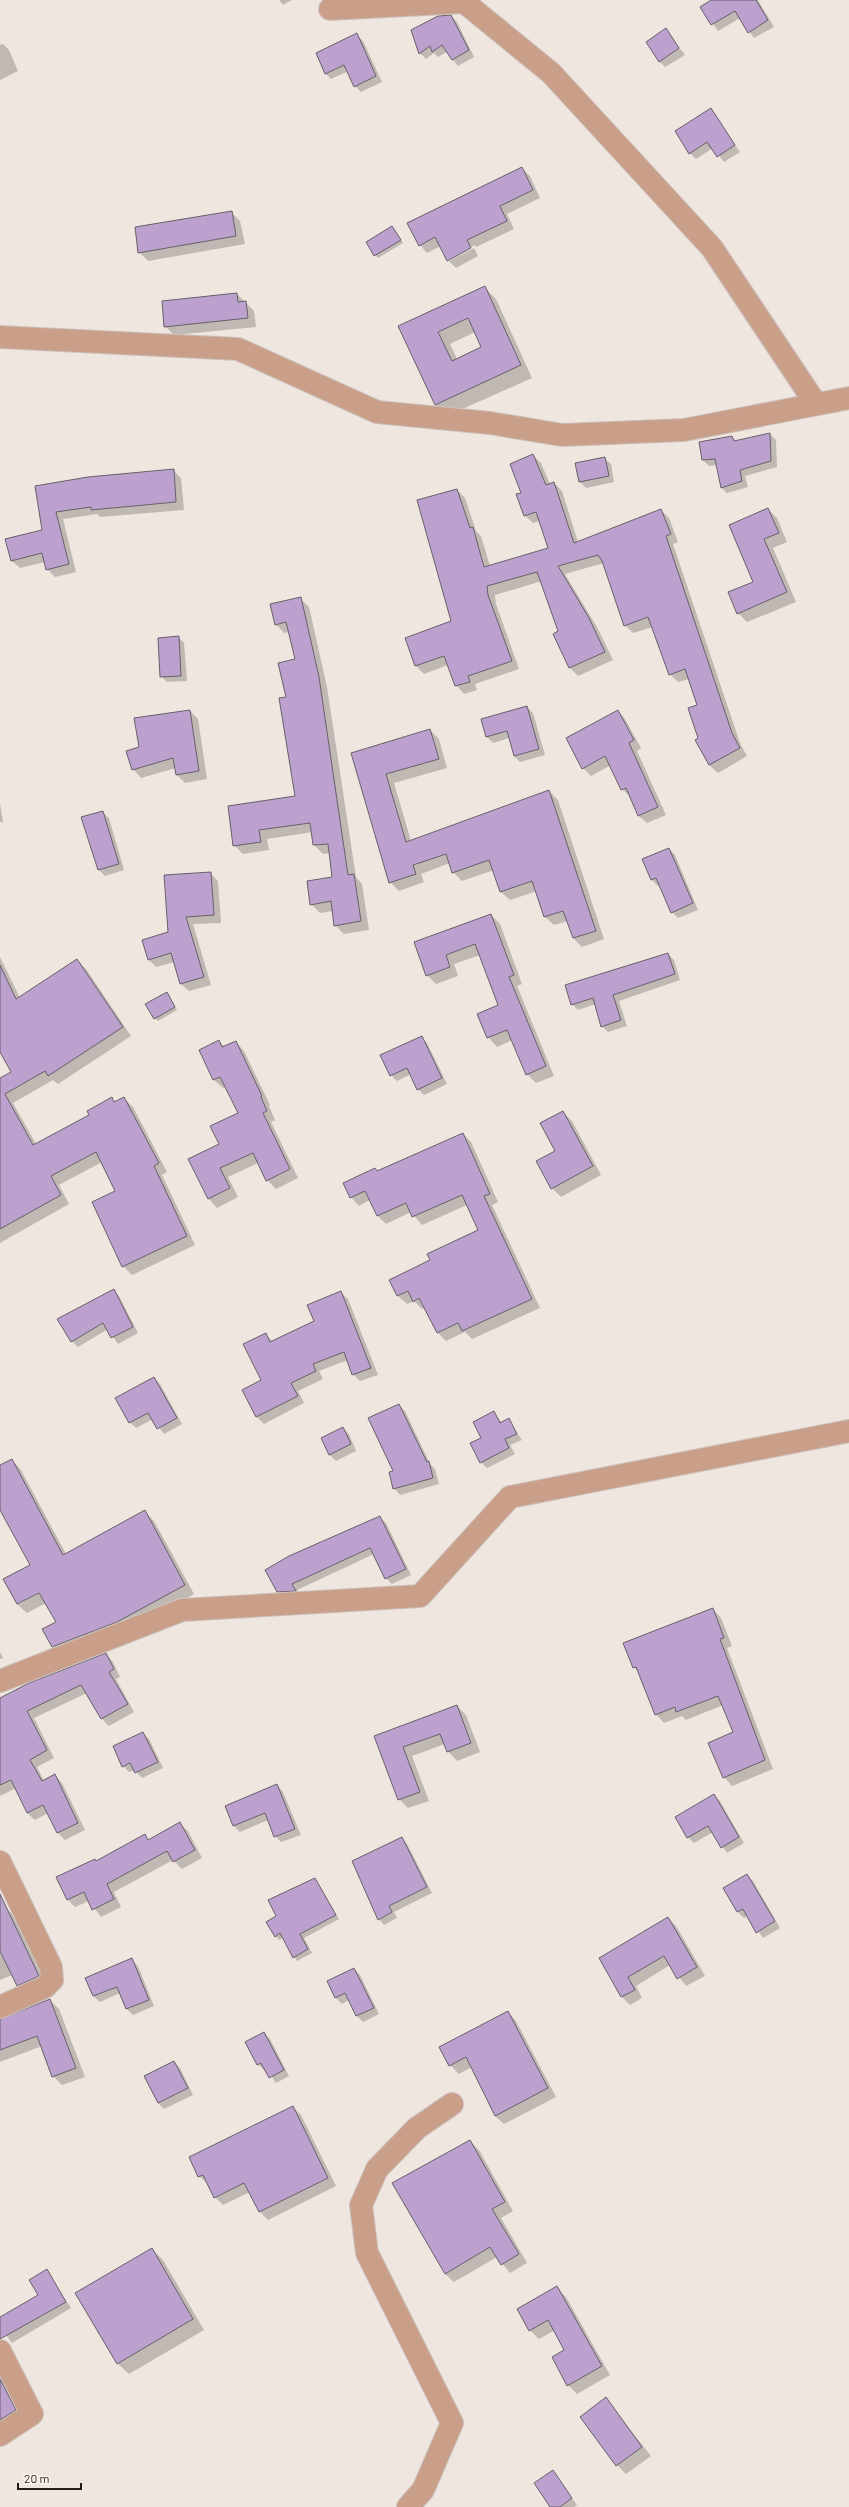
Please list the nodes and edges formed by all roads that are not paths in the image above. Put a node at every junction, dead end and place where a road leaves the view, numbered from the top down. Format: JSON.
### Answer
{"nodes":[{"id":1,"x":464,"y":1,"type":"edge"},
{"id":2,"x":330,"y":9,"type":"dead end"},
{"id":3,"x":0,"y":337,"type":"edge"},
{"id":4,"x":849,"y":398,"type":"edge"},
{"id":5,"x":816,"y":404,"type":"junction"},
{"id":6,"x":849,"y":1431,"type":"edge"},
{"id":7,"x":0,"y":1681,"type":"edge"},
{"id":8,"x":0,"y":1862,"type":"edge"},
{"id":9,"x":0,"y":2006,"type":"edge"},
{"id":10,"x":452,"y":2104,"type":"dead end"},
{"id":11,"x":0,"y":2351,"type":"edge"},
{"id":12,"x":0,"y":2435,"type":"edge"},
{"id":13,"x":408,"y":2507,"type":"edge"}],
"edges":[{"from":1,"to":2,"type":"street"},
{"from":1,"to":5,"type":"street"},
{"from":3,"to":5,"type":"street"},
{"from":4,"to":5,"type":"street"},
{"from":6,"to":7,"type":"street"},
{"from":8,"to":9,"type":"street"},
{"from":10,"to":13,"type":"street"},
{"from":11,"to":12,"type":"street"}]}
